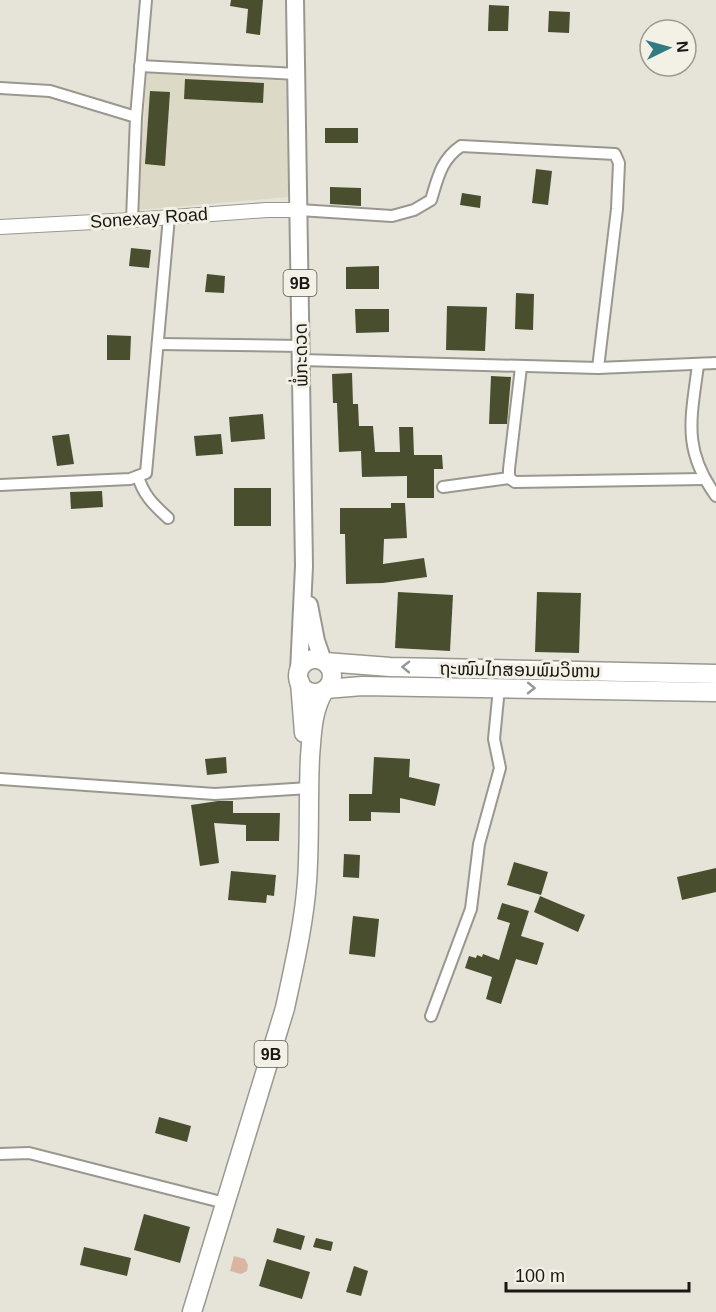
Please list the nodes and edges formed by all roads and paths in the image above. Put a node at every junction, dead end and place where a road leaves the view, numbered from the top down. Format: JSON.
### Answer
{"nodes":[{"id":1,"x":146,"y":0,"type":"edge"},
{"id":2,"x":295,"y":0,"type":"edge"},
{"id":3,"x":140,"y":66,"type":"junction"},
{"id":4,"x":297,"y":74,"type":"junction"},
{"id":5,"x":0,"y":88,"type":"edge"},
{"id":6,"x":136,"y":117,"type":"junction"},
{"id":7,"x":299,"y":210,"type":"junction"},
{"id":8,"x":169,"y":217,"type":"junction"},
{"id":9,"x":132,"y":220,"type":"junction"},
{"id":10,"x":0,"y":227,"type":"edge"},
{"id":11,"x":158,"y":344,"type":"junction"},
{"id":12,"x":301,"y":353,"type":"junction"},
{"id":13,"x":716,"y":363,"type":"edge"},
{"id":14,"x":698,"y":365,"type":"junction"},
{"id":15,"x":521,"y":367,"type":"junction"},
{"id":16,"x":598,"y":368,"type":"junction"},
{"id":17,"x":138,"y":476,"type":"junction"},
{"id":18,"x":509,"y":478,"type":"junction"},
{"id":19,"x":704,"y":479,"type":"junction"},
{"id":20,"x":0,"y":485,"type":"edge"},
{"id":21,"x":443,"y":487,"type":"dead end"},
{"id":22,"x":716,"y":496,"type":"edge"},
{"id":23,"x":168,"y":518,"type":"dead end"},
{"id":24,"x":304,"y":566,"type":"junction"},
{"id":25,"x":324,"y":662,"type":"junction"},
{"id":26,"x":716,"y":674,"type":"edge"},
{"id":27,"x":299,"y":677,"type":"junction"},
{"id":28,"x":638,"y":681,"type":"junction"},
{"id":29,"x":499,"y":688,"type":"junction"},
{"id":30,"x":325,"y":690,"type":"junction"},
{"id":31,"x":716,"y":692,"type":"edge"},
{"id":32,"x":0,"y":779,"type":"edge"},
{"id":33,"x":309,"y":788,"type":"junction"},
{"id":34,"x":432,"y":1016,"type":"dead end"},
{"id":35,"x":0,"y":1154,"type":"edge"},
{"id":36,"x":225,"y":1203,"type":"junction"},
{"id":37,"x":192,"y":1312,"type":"edge"}],
"edges":[{"from":1,"to":3,"type":"street"},
{"from":2,"to":4,"type":"main road","name":"ພໍ່ກະດວດ","number":"9B"},
{"from":3,"to":4,"type":"street"},
{"from":3,"to":6,"type":"street"},
{"from":4,"to":7,"type":"main road","name":"ພໍ່ກະດວດ","number":"9B"},
{"from":5,"to":6,"type":"street"},
{"from":6,"to":9,"type":"street"},
{"from":7,"to":8,"type":"street","name":"Sonexay Road"},
{"from":7,"to":12,"type":"main road","name":"ພໍ່ກະດວດ","number":"9B"},
{"from":7,"to":16,"type":"street"},
{"from":8,"to":9,"type":"street","name":"Sonexay Road"},
{"from":8,"to":11,"type":"street"},
{"from":9,"to":10,"type":"street","name":"Sonexay Road"},
{"from":11,"to":12,"type":"street"},
{"from":11,"to":17,"type":"street"},
{"from":12,"to":15,"type":"street"},
{"from":12,"to":24,"type":"main road","name":"ພໍ່ກະດວດ","number":"9B"},
{"from":13,"to":14,"type":"street"},
{"from":14,"to":16,"type":"street"},
{"from":14,"to":19,"type":"street"},
{"from":15,"to":16,"type":"street"},
{"from":15,"to":18,"type":"street"},
{"from":17,"to":20,"type":"street"},
{"from":17,"to":23,"type":"street"},
{"from":18,"to":19,"type":"street"},
{"from":18,"to":21,"type":"street"},
{"from":19,"to":22,"type":"street"},
{"from":24,"to":25,"type":"main road","number":"9B"},
{"from":24,"to":27,"type":"main road","number":"9B"},
{"from":25,"to":27,"type":"highway"},
{"from":28,"to":25,"type":"highway","name":"ຖະໜົນໄກສອນພົມວິຫານ","one_way":true},
{"from":25,"to":30,"type":"highway"},
{"from":26,"to":28,"type":"highway","name":"ຖະໜົນໄກສອນພົມວິຫານ"},
{"from":27,"to":30,"type":"highway"},
{"from":27,"to":33,"type":"highway","number":"9B"},
{"from":29,"to":28,"type":"highway","name":"ຖະໜົນໄກສອນພົມວິຫານ","one_way":true},
{"from":28,"to":31,"type":"highway","name":"ຖະໜົນໄກສອນພົມວິຫານ"},
{"from":29,"to":30,"type":"highway","name":"ຖະໜົນໄກສອນພົມວິຫານ"},
{"from":29,"to":34,"type":"street"},
{"from":30,"to":33,"type":"highway","number":"9B"},
{"from":32,"to":33,"type":"street"},
{"from":33,"to":36,"type":"highway","number":"9B"},
{"from":35,"to":36,"type":"street"},
{"from":36,"to":37,"type":"highway","number":"9B"}]}
